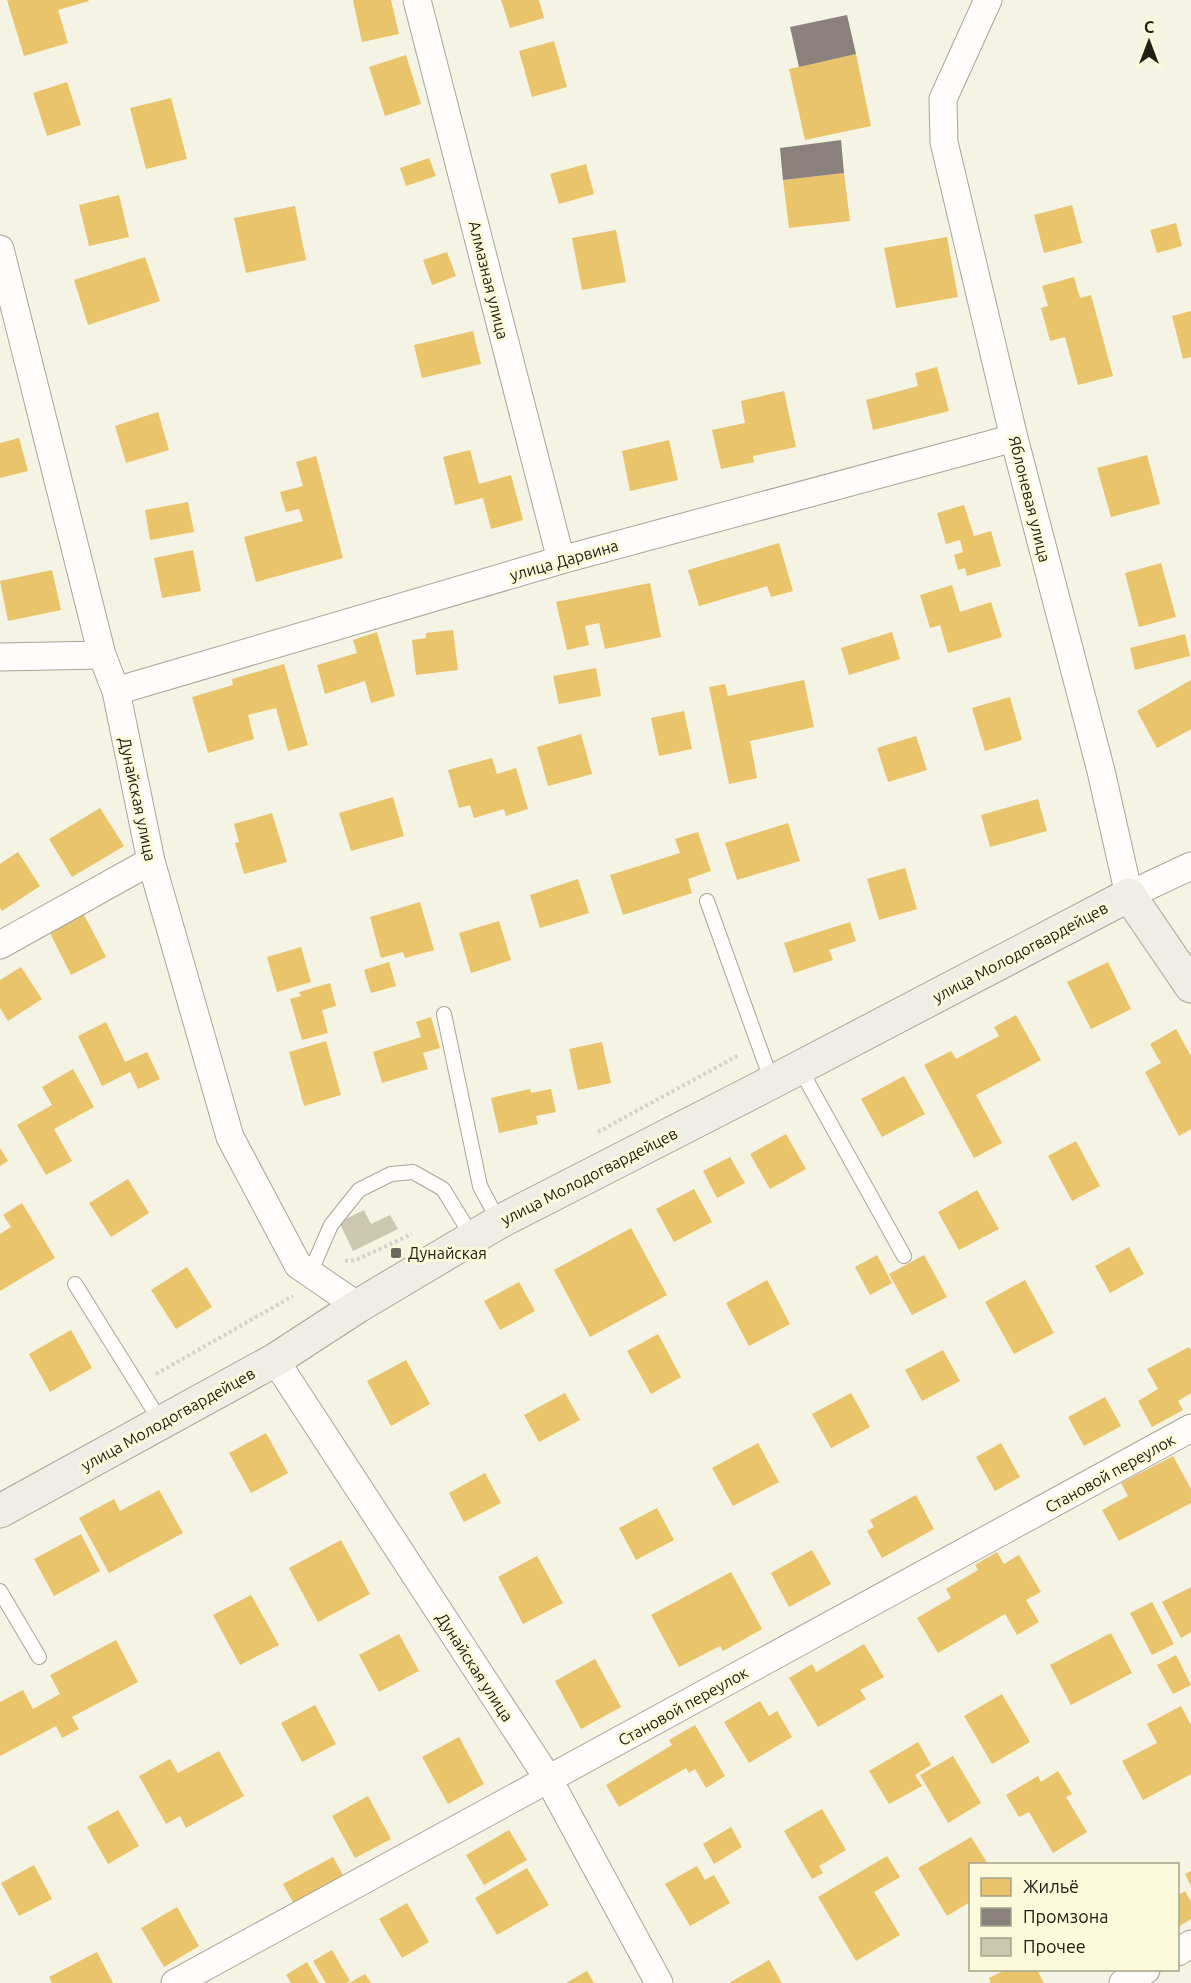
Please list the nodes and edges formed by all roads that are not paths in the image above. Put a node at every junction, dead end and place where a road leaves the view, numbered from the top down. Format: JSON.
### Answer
{"nodes":[{"id":1,"x":417,"y":0,"type":"edge"},
{"id":2,"x":988,"y":0,"type":"edge"},
{"id":3,"x":0,"y":249,"type":"edge"},
{"id":4,"x":1014,"y":438,"type":"junction"},
{"id":5,"x":561,"y":560,"type":"junction"},
{"id":6,"x":102,"y":655,"type":"junction"},
{"id":7,"x":0,"y":657,"type":"edge"},
{"id":8,"x":116,"y":690,"type":"junction"},
{"id":9,"x":151,"y":861,"type":"junction"},
{"id":10,"x":1191,"y":866,"type":"edge"},
{"id":11,"x":1129,"y":895,"type":"junction"},
{"id":12,"x":707,"y":901,"type":"dead end"},
{"id":13,"x":0,"y":945,"type":"edge"},
{"id":14,"x":1191,"y":986,"type":"edge"},
{"id":15,"x":444,"y":1014,"type":"dead end"},
{"id":16,"x":785,"y":1075,"type":"junction"},
{"id":17,"x":486,"y":1230,"type":"junction"},
{"id":18,"x":904,"y":1256,"type":"dead end"},
{"id":19,"x":310,"y":1273,"type":"junction"},
{"id":20,"x":75,"y":1284,"type":"dead end"},
{"id":21,"x":358,"y":1306,"type":"junction"},
{"id":22,"x":275,"y":1360,"type":"junction"},
{"id":23,"x":161,"y":1422,"type":"junction"},
{"id":24,"x":1191,"y":1428,"type":"edge"},
{"id":25,"x":0,"y":1511,"type":"edge"},
{"id":26,"x":0,"y":1591,"type":"edge"},
{"id":27,"x":39,"y":1657,"type":"dead end"},
{"id":28,"x":549,"y":1779,"type":"junction"},
{"id":29,"x":1144,"y":1971,"type":"edge"},
{"id":30,"x":175,"y":1983,"type":"edge"},
{"id":31,"x":659,"y":1983,"type":"edge"},
{"id":32,"x":1123,"y":1983,"type":"edge"}],
"edges":[{"from":1,"to":5,"type":"street","name":"Алмазная улица"},
{"from":2,"to":4,"type":"street","name":"Яблоневая улица"},
{"from":3,"to":6,"type":"street","name":"Дунайская улица"},
{"from":4,"to":5,"type":"street","name":"улица Дарвина"},
{"from":4,"to":11,"type":"street","name":"Яблоневая улица"},
{"from":5,"to":8,"type":"street","name":"улица Дарвина"},
{"from":6,"to":7,"type":"street"},
{"from":6,"to":8,"type":"street","name":"Дунайская улица"},
{"from":8,"to":9,"type":"street","name":"Дунайская улица"},
{"from":9,"to":13,"type":"street"},
{"from":9,"to":19,"type":"street","name":"Дунайская улица"},
{"from":10,"to":11,"type":"street","name":"улица Молодогвардейцев"},
{"from":11,"to":14,"type":"street","name":"Яблоневая улица"},
{"from":11,"to":16,"type":"street","name":"улица Молодогвардейцев"},
{"from":12,"to":16,"type":"lane"},
{"from":15,"to":17,"type":"lane"},
{"from":16,"to":17,"type":"street","name":"улица Молодогвардейцев"},
{"from":16,"to":18,"type":"lane"},
{"from":17,"to":19,"type":"lane"},
{"from":17,"to":21,"type":"street","name":"улица Молодогвардейцев"},
{"from":19,"to":21,"type":"street","name":"Дунайская улица"},
{"from":20,"to":23,"type":"lane"},
{"from":21,"to":22,"type":"street","name":"улица Молодогвардейцев"},
{"from":22,"to":23,"type":"street","name":"улица Молодогвардейцев"},
{"from":22,"to":28,"type":"street","name":"Дунайская улица"},
{"from":23,"to":25,"type":"street","name":"улица Молодогвардейцев"},
{"from":24,"to":28,"type":"street","name":"Становой переулок"},
{"from":26,"to":27,"type":"lane"},
{"from":28,"to":30,"type":"street","name":"Становой переулок"},
{"from":28,"to":31,"type":"street","name":"Дунайская улица"},
{"from":29,"to":32,"type":"street"}]}
